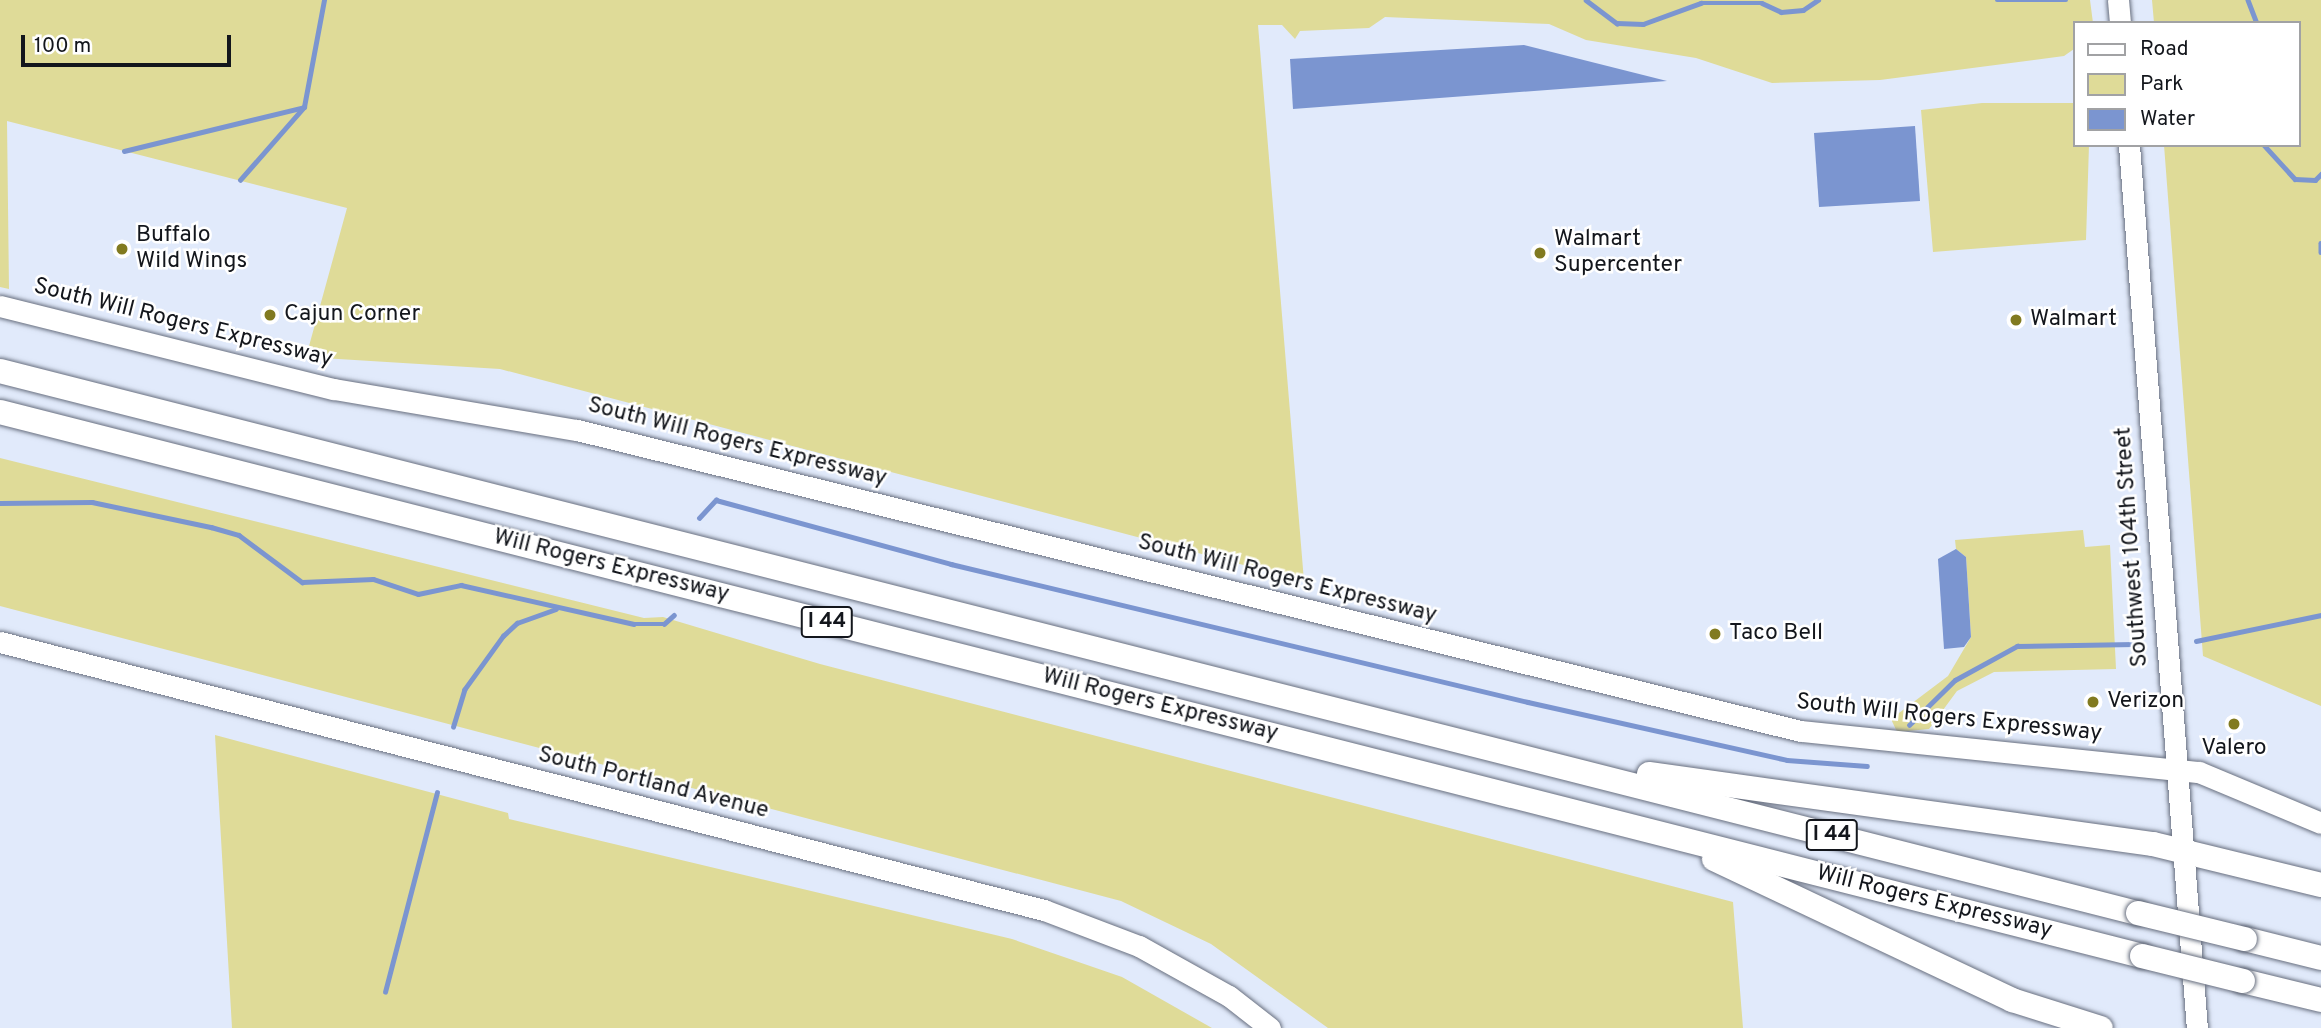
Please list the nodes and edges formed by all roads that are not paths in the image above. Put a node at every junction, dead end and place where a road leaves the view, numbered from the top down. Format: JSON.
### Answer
{"nodes":[{"id":1,"x":2118,"y":0,"type":"edge"},
{"id":2,"x":2120,"y":21,"type":"edge"},
{"id":3,"x":2129,"y":147,"type":"edge"},
{"id":4,"x":0,"y":306,"type":"edge"},
{"id":5,"x":0,"y":371,"type":"edge"},
{"id":6,"x":0,"y":412,"type":"edge"},
{"id":7,"x":0,"y":642,"type":"edge"},
{"id":8,"x":1527,"y":757,"type":"junction"},
{"id":9,"x":2176,"y":769,"type":"junction"},
{"id":10,"x":2321,"y":823,"type":"edge"},
{"id":11,"x":1654,"y":832,"type":"junction"},
{"id":12,"x":2183,"y":851,"type":"junction"},
{"id":13,"x":2321,"y":885,"type":"edge"},
{"id":14,"x":2321,"y":958,"type":"edge"},
{"id":15,"x":2321,"y":1000,"type":"edge"},
{"id":16,"x":1270,"y":1028,"type":"edge"},
{"id":17,"x":2101,"y":1028,"type":"edge"},
{"id":18,"x":2196,"y":1028,"type":"edge"}],
"edges":[{"from":1,"to":2,"type":"main road"},
{"from":3,"to":9,"type":"main road","name":"Southwest 104th Street"},
{"from":4,"to":9,"type":"main road","name":"South Will Rogers Expressway"},
{"from":5,"to":8,"type":"highway","name":"Will Rogers Expressway","number":"I 44"},
{"from":6,"to":11,"type":"highway","name":"Will Rogers Expressway","number":"I 44"},
{"from":7,"to":16,"type":"main road","name":"South Portland Avenue"},
{"from":8,"to":12,"type":"highway"},
{"from":8,"to":14,"type":"highway","name":"Will Rogers Expressway","number":"I 44","bridge":true},
{"from":9,"to":10,"type":"main road","name":"South Will Rogers Expressway"},
{"from":9,"to":12,"type":"main road","name":"Southwest 104th Street"},
{"from":11,"to":15,"type":"highway","name":"Will Rogers Expressway","number":"I 44","bridge":true},
{"from":11,"to":17,"type":"highway"},
{"from":12,"to":13,"type":"highway"},
{"from":12,"to":18,"type":"main road","name":"Southwest 104th Street"}]}
